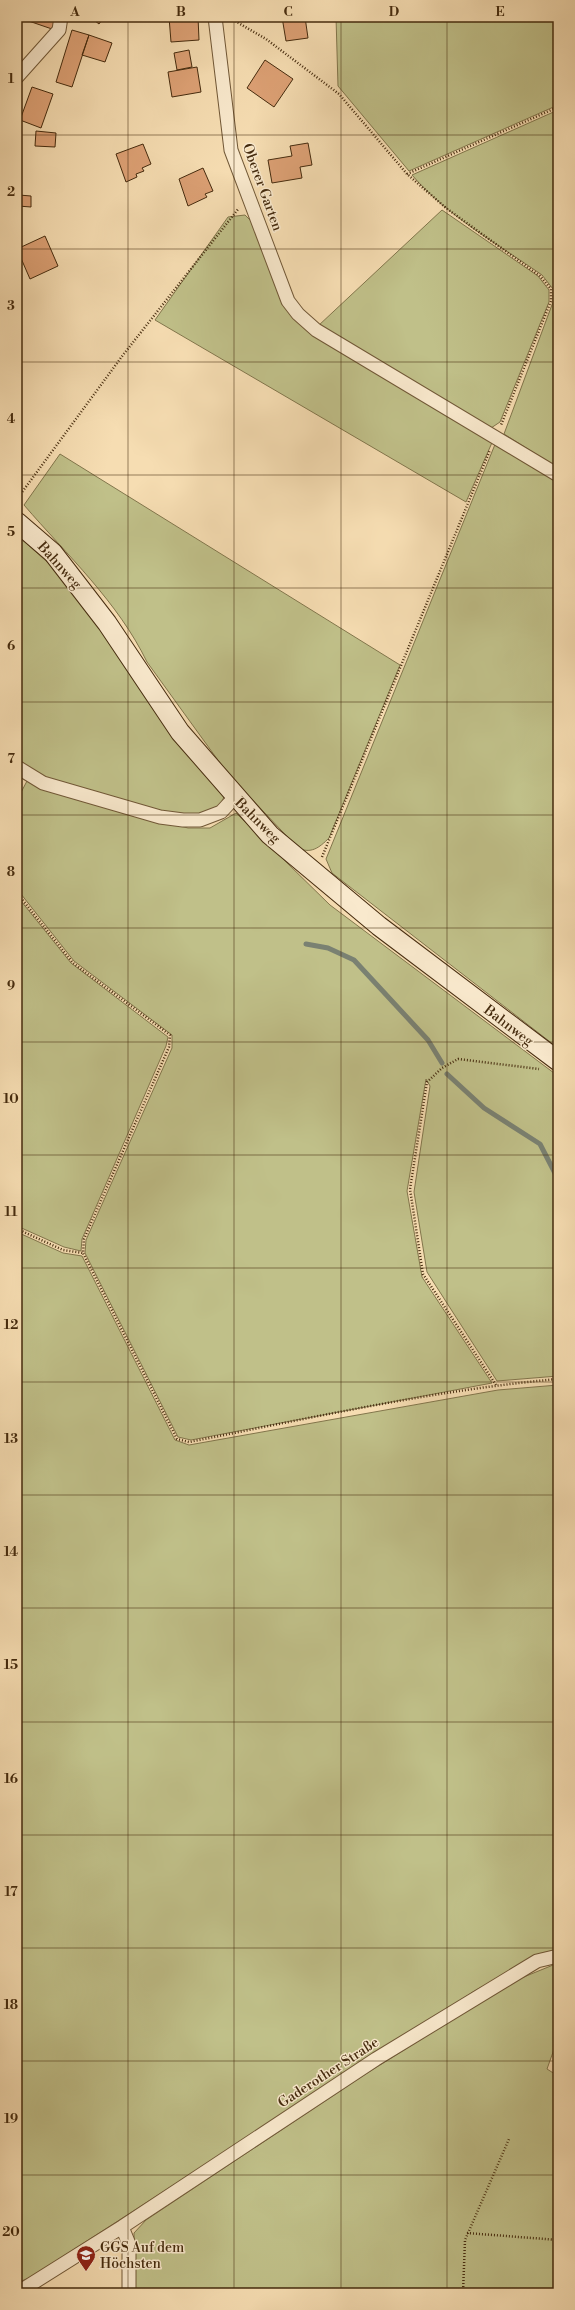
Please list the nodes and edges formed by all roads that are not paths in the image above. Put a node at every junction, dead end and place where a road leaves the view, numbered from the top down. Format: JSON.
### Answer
{"nodes":[{"id":1,"x":61,"y":17,"type":"edge"},
{"id":2,"x":216,"y":17,"type":"edge"},
{"id":3,"x":17,"y":77,"type":"edge"},
{"id":4,"x":558,"y":475,"type":"edge"},
{"id":5,"x":17,"y":522,"type":"edge"},
{"id":6,"x":17,"y":767,"type":"edge"},
{"id":7,"x":235,"y":797,"type":"junction"},
{"id":8,"x":551,"y":1064,"type":"edge"},
{"id":9,"x":558,"y":1956,"type":"edge"},
{"id":10,"x":122,"y":2227,"type":"junction"},
{"id":11,"x":17,"y":2293,"type":"edge"},
{"id":12,"x":129,"y":2293,"type":"edge"}],
"edges":[{"from":1,"to":3,"type":"street"},
{"from":2,"to":4,"type":"street","name":"Oberer Garten"},
{"from":5,"to":7,"type":"main road","name":"Bahnweg"},
{"from":6,"to":7,"type":"street"},
{"from":7,"to":8,"type":"main road","name":"Bahnweg"},
{"from":9,"to":10,"type":"street","name":"Gaderother Straße"},
{"from":10,"to":11,"type":"street","name":"Gaderother Straße"},
{"from":10,"to":12,"type":"street"}]}
